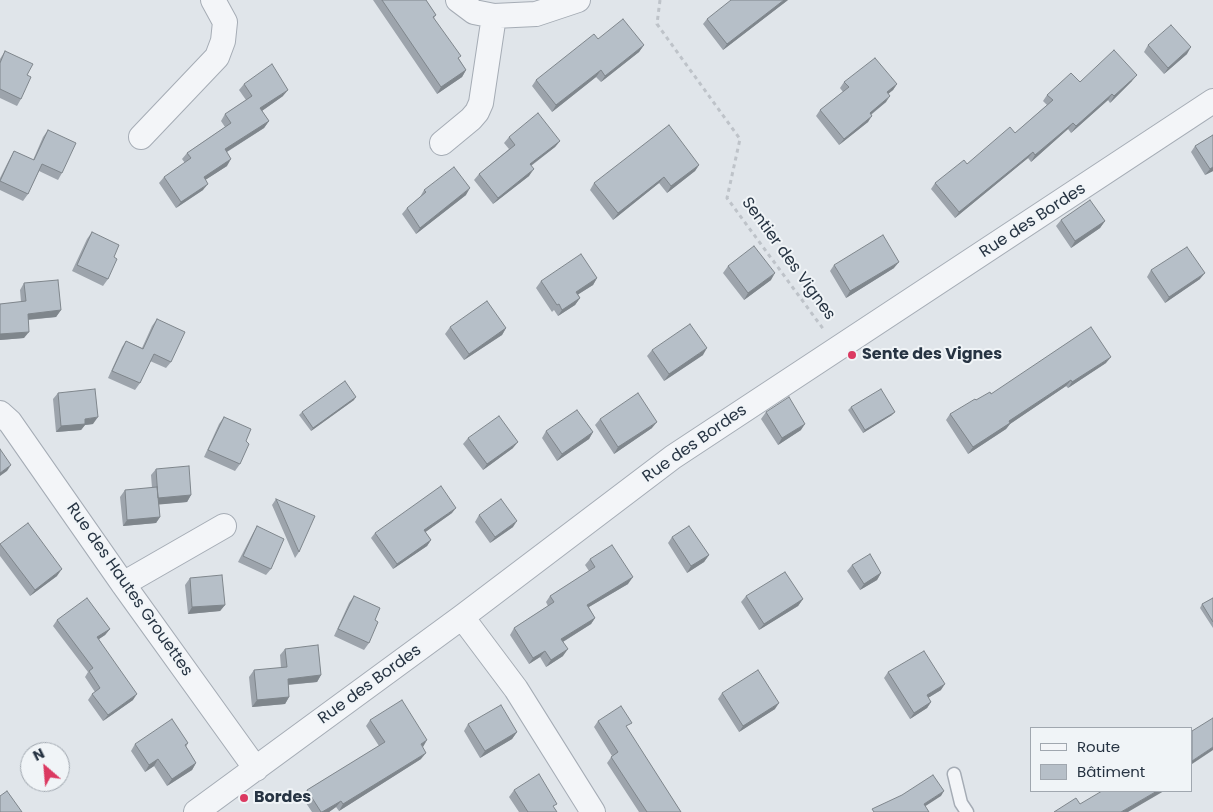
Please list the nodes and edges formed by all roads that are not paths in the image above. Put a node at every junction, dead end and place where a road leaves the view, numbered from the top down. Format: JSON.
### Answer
{"nodes":[{"id":1,"x":213,"y":0,"type":"edge"},
{"id":2,"x":458,"y":0,"type":"edge"},
{"id":3,"x":578,"y":0,"type":"edge"},
{"id":4,"x":494,"y":16,"type":"junction"},
{"id":5,"x":1213,"y":101,"type":"edge"},
{"id":6,"x":141,"y":138,"type":"dead end"},
{"id":7,"x":442,"y":142,"type":"dead end"},
{"id":8,"x":0,"y":413,"type":"edge"},
{"id":9,"x":224,"y":526,"type":"dead end"},
{"id":10,"x":123,"y":584,"type":"junction"},
{"id":11,"x":462,"y":617,"type":"junction"},
{"id":12,"x":256,"y":769,"type":"junction"},
{"id":13,"x":954,"y":774,"type":"dead end"},
{"id":14,"x":196,"y":812,"type":"edge"},
{"id":15,"x":593,"y":812,"type":"edge"},
{"id":16,"x":967,"y":812,"type":"edge"}],
"edges":[{"from":1,"to":6,"type":"street"},
{"from":2,"to":4,"type":"street"},
{"from":3,"to":4,"type":"street"},
{"from":4,"to":7,"type":"street"},
{"from":5,"to":11,"type":"street","name":"Rue des Bordes"},
{"from":8,"to":10,"type":"street","name":"Rue des Hautes Grouettes"},
{"from":9,"to":10,"type":"street"},
{"from":10,"to":12,"type":"street","name":"Rue des Hautes Grouettes"},
{"from":11,"to":12,"type":"street","name":"Rue des Bordes"},
{"from":11,"to":15,"type":"street"},
{"from":12,"to":14,"type":"street","name":"Rue des Bordes"},
{"from":13,"to":16,"type":"lane"}]}
